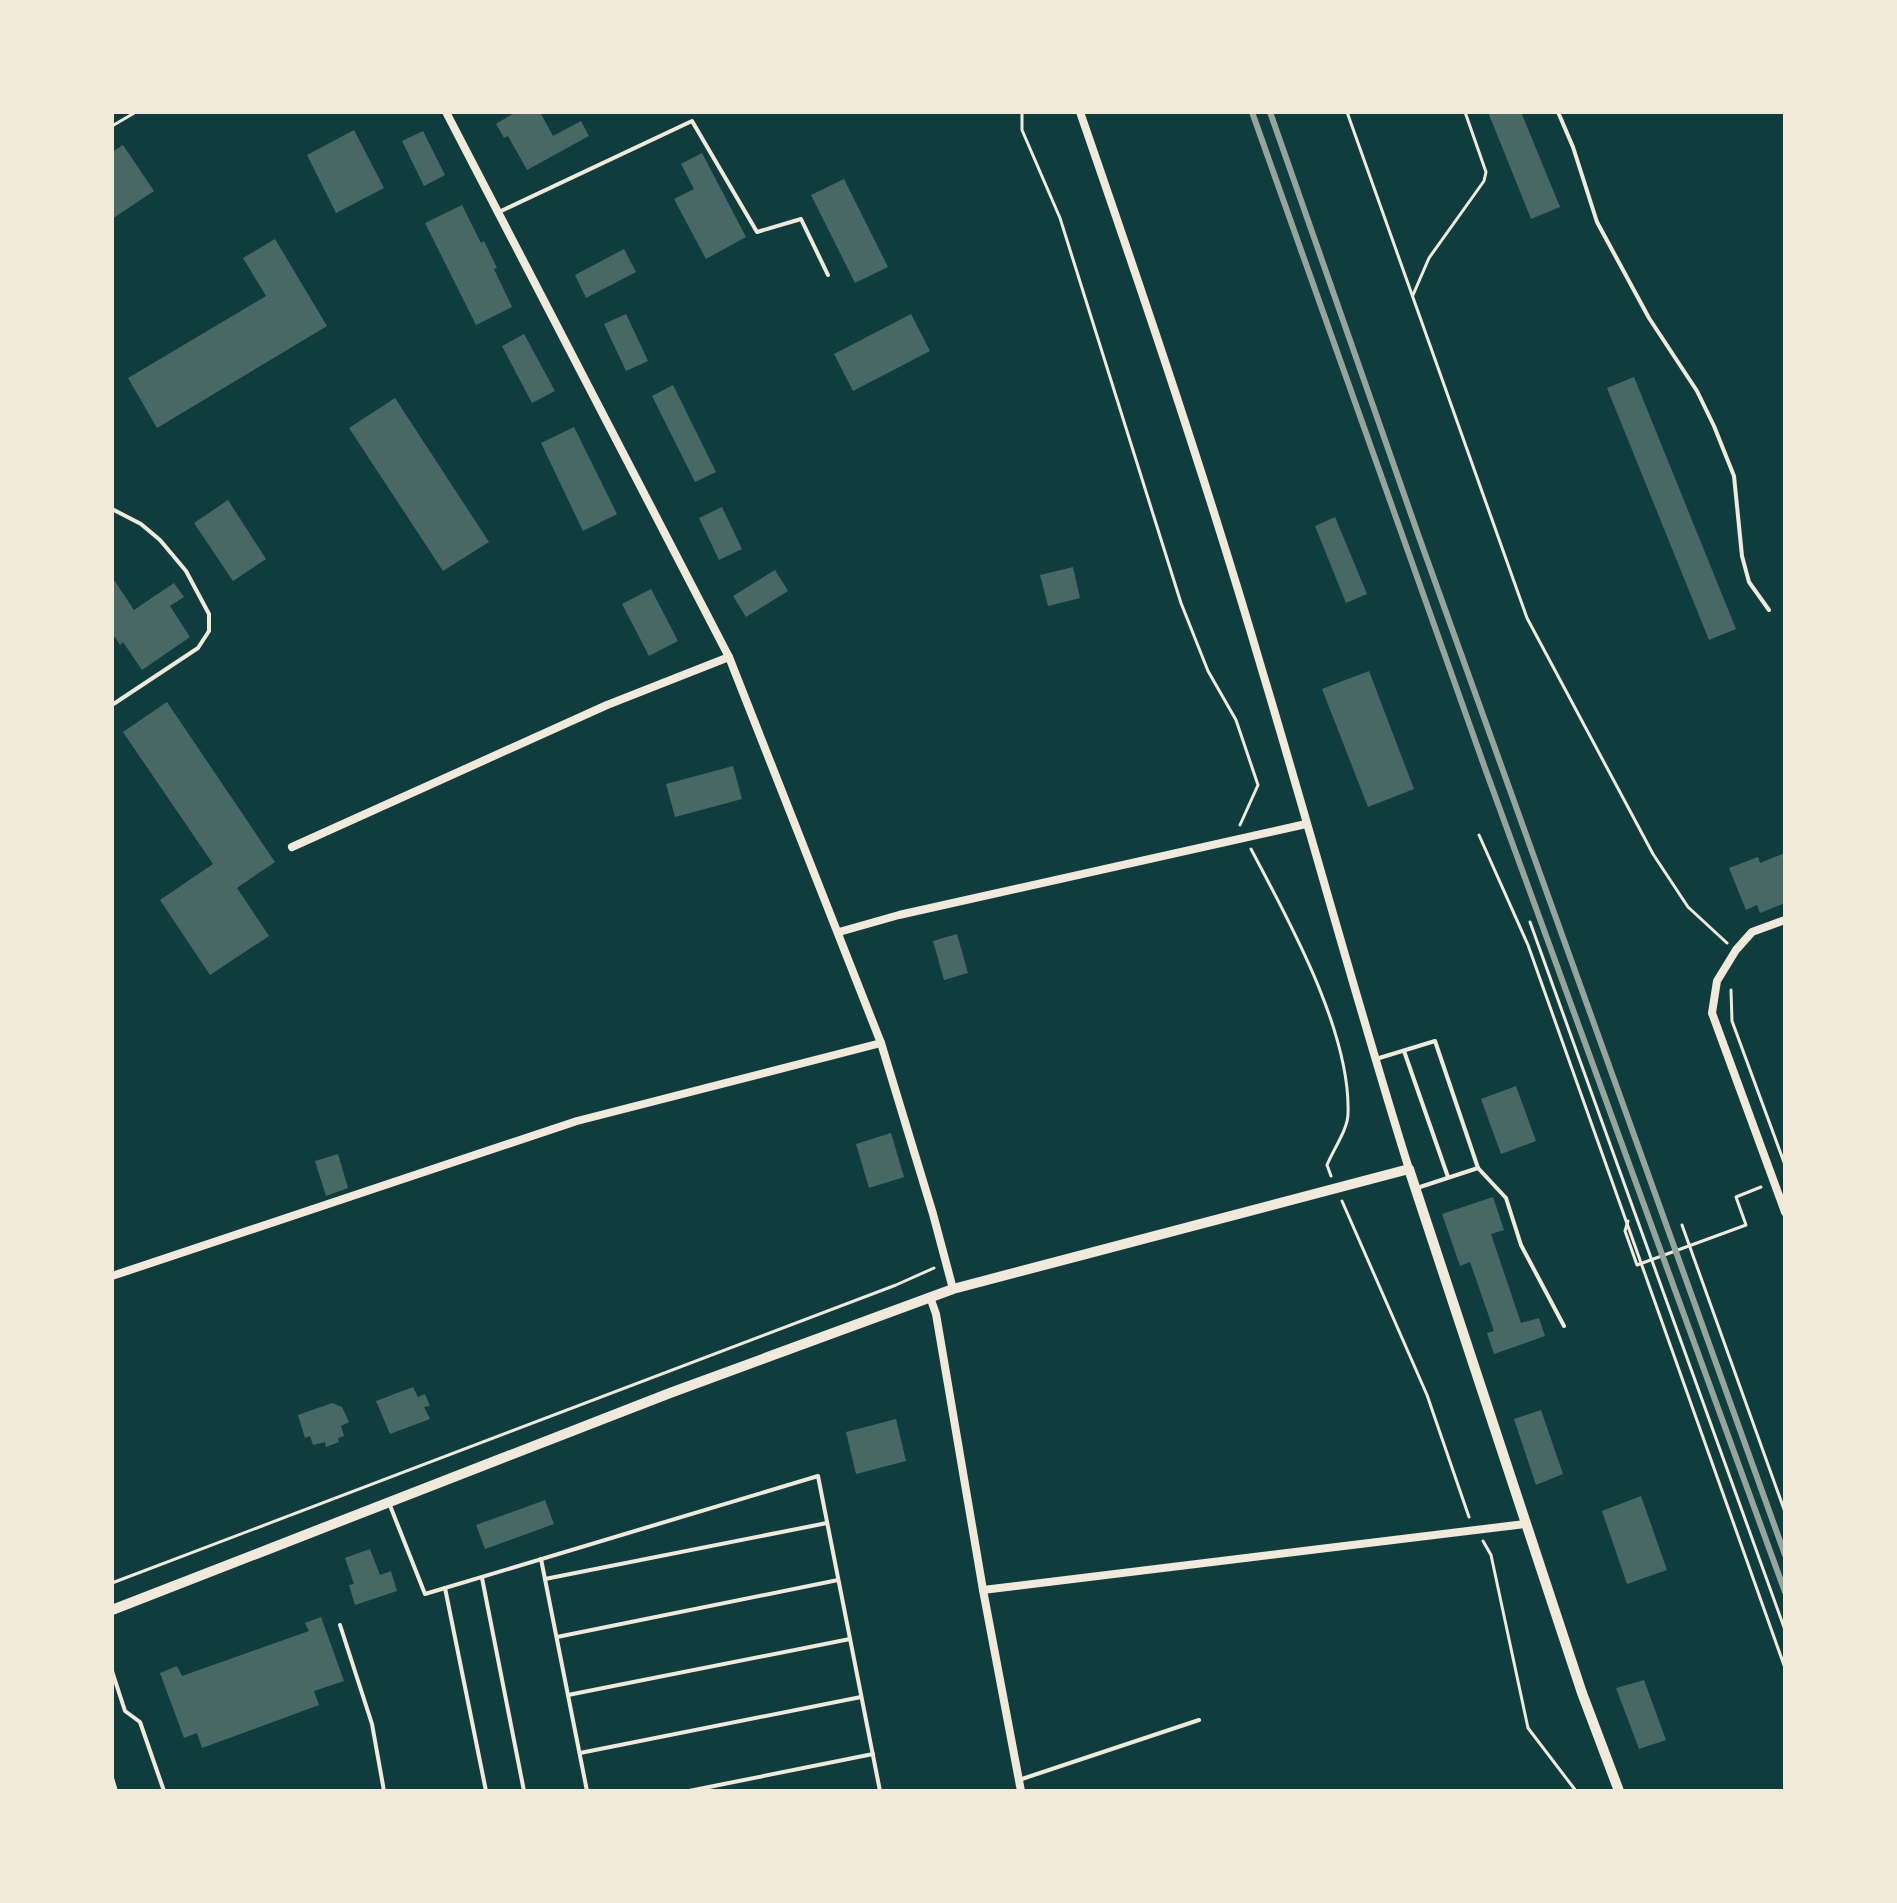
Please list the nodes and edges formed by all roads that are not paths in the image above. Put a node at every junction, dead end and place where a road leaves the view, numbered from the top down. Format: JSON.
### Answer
{"nodes":[{"id":1,"x":446,"y":112,"type":"edge"},
{"id":2,"x":1080,"y":112,"type":"edge"},
{"id":3,"x":1558,"y":112,"type":"edge"},
{"id":4,"x":497,"y":213,"type":"junction"},
{"id":5,"x":828,"y":275,"type":"dead end"},
{"id":6,"x":112,"y":509,"type":"edge"},
{"id":7,"x":1769,"y":610,"type":"dead end"},
{"id":8,"x":729,"y":657,"type":"junction"},
{"id":9,"x":112,"y":705,"type":"edge"},
{"id":10,"x":1306,"y":824,"type":"junction"},
{"id":11,"x":292,"y":847,"type":"dead end"},
{"id":12,"x":1785,"y":920,"type":"edge"},
{"id":13,"x":839,"y":932,"type":"junction"},
{"id":14,"x":881,"y":1043,"type":"junction"},
{"id":15,"x":1404,"y":1051,"type":"junction"},
{"id":16,"x":1374,"y":1060,"type":"junction"},
{"id":17,"x":1478,"y":1168,"type":"junction"},
{"id":18,"x":1409,"y":1169,"type":"junction"},
{"id":19,"x":1448,"y":1177,"type":"junction"},
{"id":20,"x":1415,"y":1189,"type":"junction"},
{"id":21,"x":1785,"y":1212,"type":"edge"},
{"id":22,"x":112,"y":1276,"type":"edge"},
{"id":23,"x":953,"y":1289,"type":"junction"},
{"id":24,"x":930,"y":1297,"type":"junction"},
{"id":25,"x":1564,"y":1326,"type":"dead end"},
{"id":26,"x":389,"y":1503,"type":"junction"},
{"id":27,"x":827,"y":1523,"type":"junction"},
{"id":28,"x":1525,"y":1524,"type":"junction"},
{"id":29,"x":541,"y":1559,"type":"junction"},
{"id":30,"x":482,"y":1577,"type":"junction"},
{"id":31,"x":545,"y":1579,"type":"junction"},
{"id":32,"x":838,"y":1580,"type":"junction"},
{"id":33,"x":445,"y":1588,"type":"junction"},
{"id":34,"x":983,"y":1590,"type":"junction"},
{"id":35,"x":112,"y":1610,"type":"edge"},
{"id":36,"x":340,"y":1625,"type":"dead end"},
{"id":37,"x":557,"y":1637,"type":"junction"},
{"id":38,"x":850,"y":1639,"type":"junction"},
{"id":39,"x":112,"y":1671,"type":"edge"},
{"id":40,"x":568,"y":1695,"type":"junction"},
{"id":41,"x":861,"y":1697,"type":"junction"},
{"id":42,"x":1199,"y":1720,"type":"dead end"},
{"id":43,"x":580,"y":1753,"type":"junction"},
{"id":44,"x":873,"y":1754,"type":"junction"},
{"id":45,"x":112,"y":1778,"type":"edge"},
{"id":46,"x":1019,"y":1780,"type":"junction"},
{"id":47,"x":116,"y":1791,"type":"edge"},
{"id":48,"x":164,"y":1791,"type":"edge"},
{"id":49,"x":384,"y":1791,"type":"edge"},
{"id":50,"x":486,"y":1791,"type":"edge"},
{"id":51,"x":524,"y":1791,"type":"edge"},
{"id":52,"x":587,"y":1791,"type":"edge"},
{"id":53,"x":689,"y":1791,"type":"edge"},
{"id":54,"x":880,"y":1791,"type":"edge"},
{"id":55,"x":1021,"y":1791,"type":"edge"},
{"id":56,"x":1619,"y":1791,"type":"edge"}],
"edges":[{"from":1,"to":4,"type":"street"},
{"from":2,"to":10,"type":"street"},
{"from":3,"to":7,"type":"lane"},
{"from":4,"to":5,"type":"lane"},
{"from":4,"to":8,"type":"street"},
{"from":6,"to":9,"type":"lane"},
{"from":8,"to":11,"type":"street"},
{"from":8,"to":13,"type":"street"},
{"from":10,"to":13,"type":"street"},
{"from":10,"to":16,"type":"street"},
{"from":12,"to":21,"type":"street"},
{"from":13,"to":14,"type":"street"},
{"from":14,"to":22,"type":"street"},
{"from":14,"to":23,"type":"street"},
{"from":15,"to":16,"type":"lane"},
{"from":15,"to":17,"type":"lane"},
{"from":15,"to":19,"type":"lane"},
{"from":16,"to":18,"type":"street"},
{"from":17,"to":19,"type":"lane"},
{"from":17,"to":25,"type":"lane"},
{"from":18,"to":20,"type":"street"},
{"from":18,"to":23,"type":"street"},
{"from":19,"to":20,"type":"lane"},
{"from":20,"to":28,"type":"street"},
{"from":23,"to":24,"type":"street"},
{"from":24,"to":26,"type":"street"},
{"from":24,"to":34,"type":"street"},
{"from":26,"to":33,"type":"lane"},
{"from":26,"to":35,"type":"street"},
{"from":27,"to":29,"type":"lane"},
{"from":27,"to":31,"type":"lane"},
{"from":27,"to":32,"type":"lane"},
{"from":28,"to":34,"type":"street"},
{"from":28,"to":56,"type":"street"},
{"from":29,"to":30,"type":"lane"},
{"from":29,"to":31,"type":"lane"},
{"from":30,"to":33,"type":"lane"},
{"from":30,"to":51,"type":"lane"},
{"from":31,"to":37,"type":"lane"},
{"from":32,"to":37,"type":"lane"},
{"from":32,"to":38,"type":"lane"},
{"from":33,"to":50,"type":"lane"},
{"from":34,"to":46,"type":"street"},
{"from":36,"to":49,"type":"lane"},
{"from":37,"to":40,"type":"lane"},
{"from":38,"to":40,"type":"lane"},
{"from":38,"to":41,"type":"lane"},
{"from":39,"to":48,"type":"lane"},
{"from":40,"to":43,"type":"lane"},
{"from":41,"to":43,"type":"lane"},
{"from":41,"to":44,"type":"lane"},
{"from":42,"to":46,"type":"lane"},
{"from":43,"to":52,"type":"lane"},
{"from":44,"to":53,"type":"lane"},
{"from":44,"to":54,"type":"lane"},
{"from":45,"to":47,"type":"lane"},
{"from":46,"to":55,"type":"street"}]}
